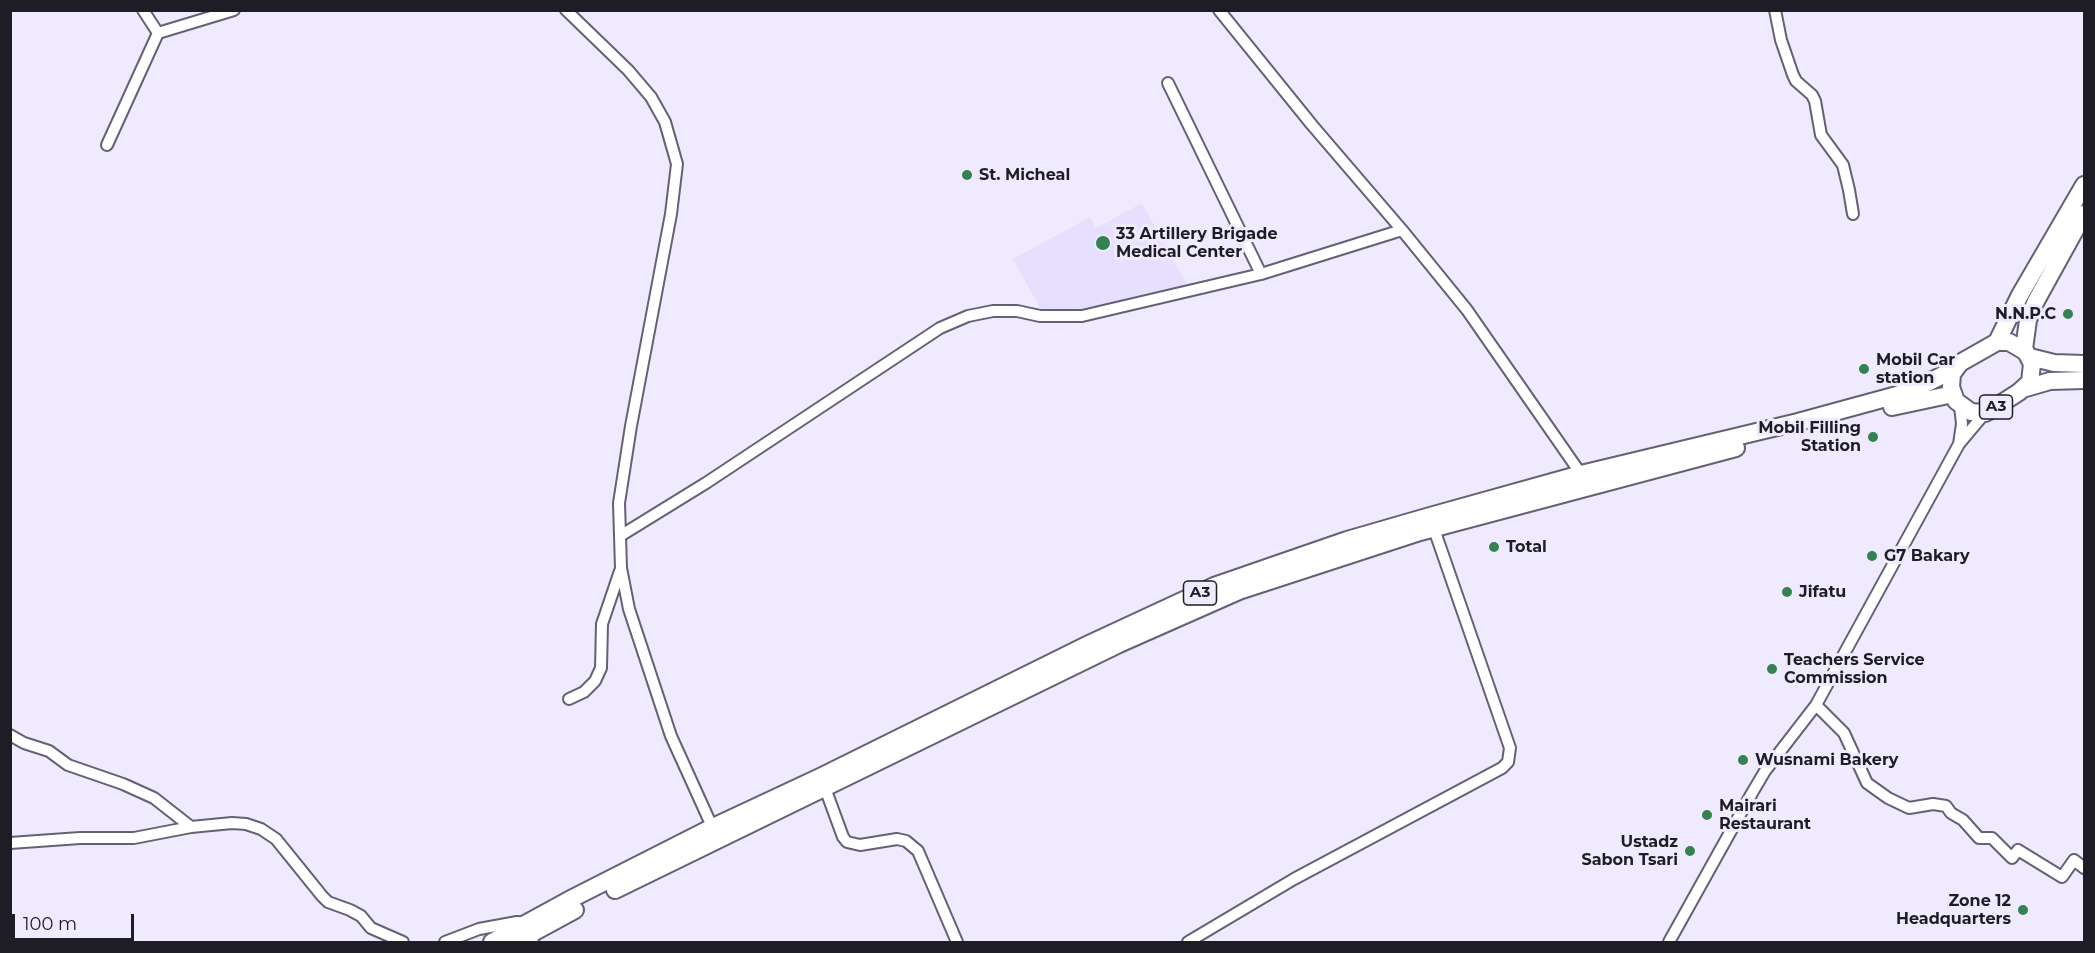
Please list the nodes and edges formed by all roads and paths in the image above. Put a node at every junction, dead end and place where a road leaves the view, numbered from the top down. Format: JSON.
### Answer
{"nodes":[{"id":1,"x":143,"y":10,"type":"edge"},
{"id":2,"x":234,"y":10,"type":"edge"},
{"id":3,"x":566,"y":10,"type":"edge"},
{"id":4,"x":1776,"y":10,"type":"edge"},
{"id":5,"x":1225,"y":13,"type":"edge"},
{"id":6,"x":158,"y":33,"type":"junction"},
{"id":7,"x":1168,"y":83,"type":"dead end"},
{"id":8,"x":108,"y":146,"type":"dead end"},
{"id":9,"x":2085,"y":184,"type":"edge"},
{"id":10,"x":1853,"y":214,"type":"dead end"},
{"id":11,"x":2085,"y":214,"type":"edge"},
{"id":12,"x":1402,"y":230,"type":"junction"},
{"id":13,"x":1261,"y":273,"type":"junction"},
{"id":14,"x":1997,"y":342,"type":"junction"},
{"id":15,"x":2027,"y":353,"type":"junction"},
{"id":16,"x":2085,"y":364,"type":"edge"},
{"id":17,"x":1955,"y":369,"type":"junction"},
{"id":18,"x":2085,"y":380,"type":"edge"},
{"id":19,"x":2026,"y":388,"type":"junction"},
{"id":20,"x":1957,"y":400,"type":"junction"},
{"id":21,"x":1985,"y":413,"type":"junction"},
{"id":22,"x":1959,"y":444,"type":"junction"},
{"id":23,"x":1581,"y":474,"type":"junction"},
{"id":24,"x":1432,"y":522,"type":"junction"},
{"id":25,"x":620,"y":536,"type":"junction"},
{"id":26,"x":621,"y":568,"type":"junction"},
{"id":27,"x":569,"y":699,"type":"dead end"},
{"id":28,"x":1816,"y":705,"type":"junction"},
{"id":29,"x":10,"y":735,"type":"edge"},
{"id":30,"x":872,"y":758,"type":"junction"},
{"id":31,"x":825,"y":788,"type":"junction"},
{"id":32,"x":191,"y":827,"type":"junction"},
{"id":33,"x":715,"y":834,"type":"junction"},
{"id":34,"x":10,"y":843,"type":"edge"},
{"id":35,"x":2085,"y":868,"type":"edge"},
{"id":36,"x":470,"y":932,"type":"junction"},
{"id":37,"x":526,"y":936,"type":"edge"},
{"id":38,"x":1668,"y":941,"type":"edge"},
{"id":39,"x":403,"y":942,"type":"edge"},
{"id":40,"x":445,"y":942,"type":"edge"},
{"id":41,"x":492,"y":942,"type":"edge"},
{"id":42,"x":957,"y":942,"type":"edge"},
{"id":43,"x":1188,"y":942,"type":"edge"}],
"edges":[{"from":1,"to":6,"type":"street"},
{"from":2,"to":6,"type":"street"},
{"from":3,"to":25,"type":"street"},
{"from":4,"to":10,"type":"street"},
{"from":5,"to":12,"type":"street"},
{"from":6,"to":8,"type":"street"},
{"from":7,"to":13,"type":"street"},
{"from":9,"to":14,"type":"highway"},
{"from":11,"to":15,"type":"highway","number":"A3"},
{"from":12,"to":13,"type":"street"},
{"from":12,"to":23,"type":"street"},
{"from":13,"to":25,"type":"street"},
{"from":14,"to":15,"type":"highway"},
{"from":14,"to":17,"type":"highway","number":"A3"},
{"from":15,"to":16,"type":"highway"},
{"from":15,"to":19,"type":"highway","number":"A3"},
{"from":17,"to":20,"type":"highway"},
{"from":17,"to":23,"type":"highway","number":"A3"},
{"from":18,"to":19,"type":"highway"},
{"from":19,"to":21,"type":"highway","number":"A3"},
{"from":20,"to":21,"type":"highway","number":"A3"},
{"from":20,"to":22,"type":"street"},
{"from":20,"to":24,"type":"highway","number":"A3"},
{"from":21,"to":22,"type":"street"},
{"from":22,"to":28,"type":"street"},
{"from":23,"to":24,"type":"highway","number":"A3"},
{"from":24,"to":30,"type":"highway","number":"A3"},
{"from":24,"to":43,"type":"street"},
{"from":25,"to":26,"type":"street"},
{"from":26,"to":27,"type":"street"},
{"from":26,"to":33,"type":"street"},
{"from":28,"to":35,"type":"street"},
{"from":28,"to":38,"type":"street"},
{"from":29,"to":32,"type":"street"},
{"from":30,"to":31,"type":"highway","number":"A3"},
{"from":30,"to":33,"type":"highway","number":"A3"},
{"from":31,"to":33,"type":"highway","number":"A3"},
{"from":31,"to":42,"type":"street"},
{"from":32,"to":34,"type":"street"},
{"from":32,"to":39,"type":"street"},
{"from":33,"to":37,"type":"highway","number":"A3"},
{"from":36,"to":37,"type":"street"},
{"from":36,"to":40,"type":"street"},
{"from":36,"to":41,"type":"street"},
{"from":37,"to":41,"type":"highway","number":"A3"}]}
